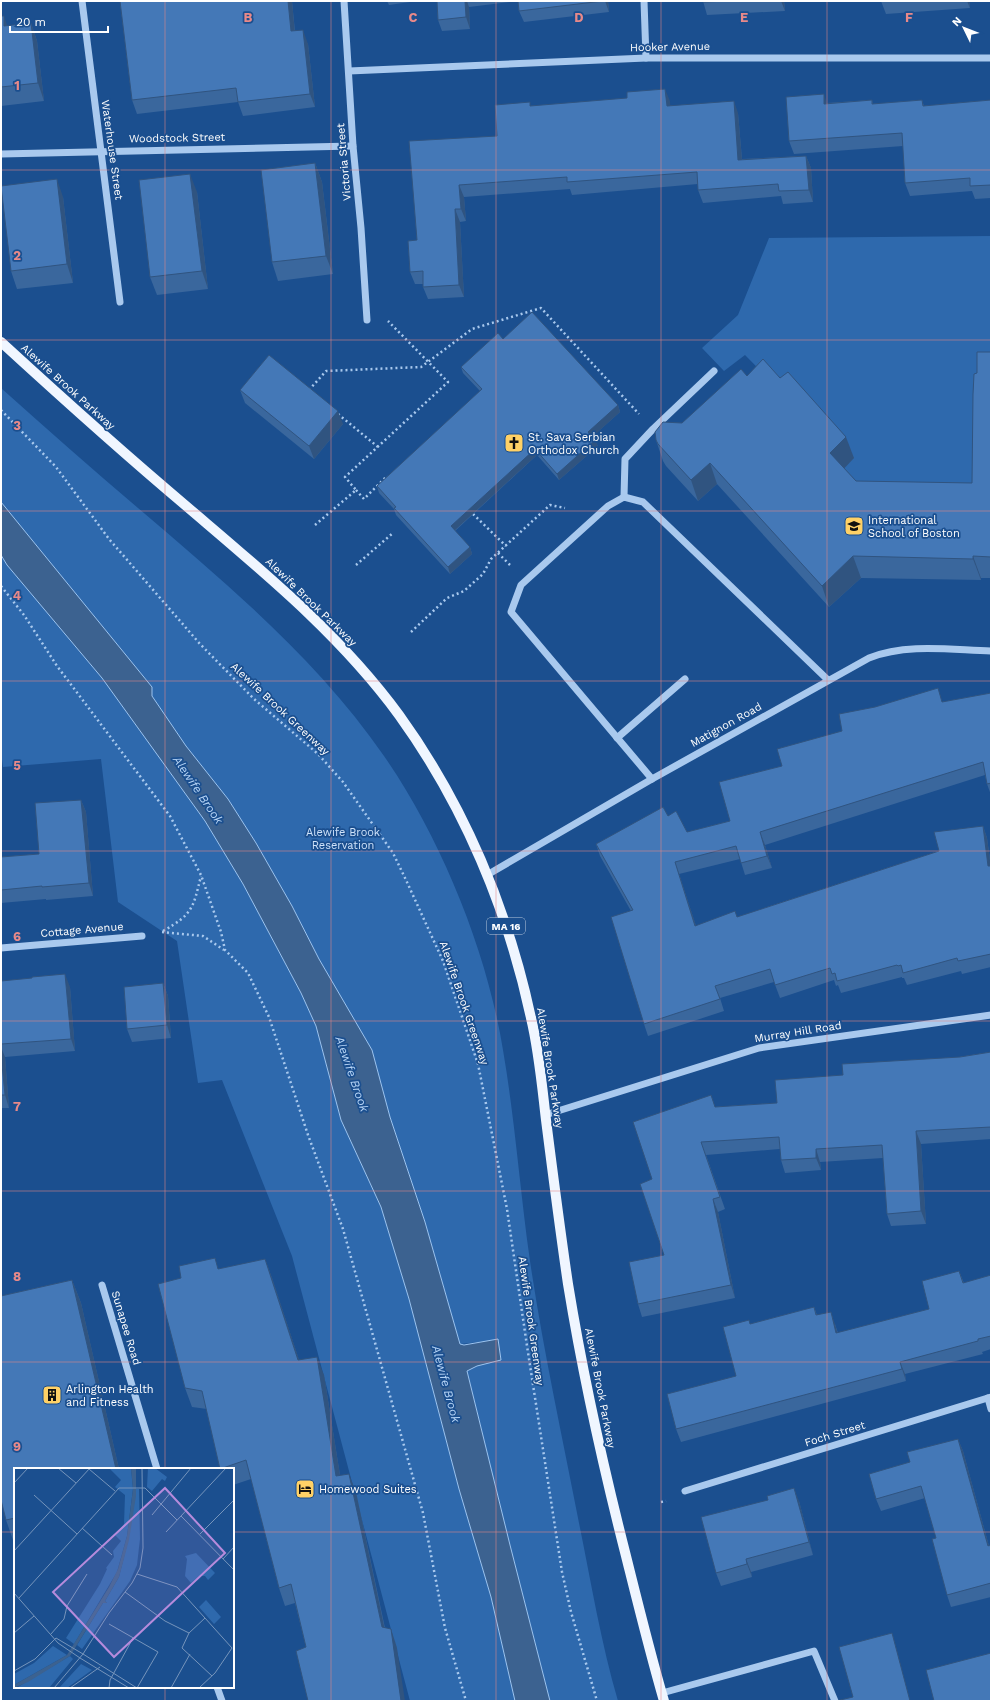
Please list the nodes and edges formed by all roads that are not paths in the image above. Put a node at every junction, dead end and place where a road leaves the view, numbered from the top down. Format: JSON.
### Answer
{"nodes":[{"id":1,"x":82,"y":1,"type":"edge"},
{"id":2,"x":344,"y":1,"type":"edge"},
{"id":3,"x":644,"y":1,"type":"edge"},
{"id":4,"x":646,"y":58,"type":"junction"},
{"id":5,"x":991,"y":58,"type":"edge"},
{"id":6,"x":349,"y":71,"type":"junction"},
{"id":7,"x":353,"y":146,"type":"junction"},
{"id":8,"x":102,"y":151,"type":"junction"},
{"id":9,"x":1,"y":154,"type":"edge"},
{"id":10,"x":120,"y":302,"type":"dead end"},
{"id":11,"x":367,"y":320,"type":"dead end"},
{"id":12,"x":1,"y":342,"type":"edge"},
{"id":13,"x":714,"y":371,"type":"dead end"},
{"id":14,"x":624,"y":497,"type":"junction"},
{"id":15,"x":991,"y":651,"type":"edge"},
{"id":16,"x":685,"y":679,"type":"dead end"},
{"id":17,"x":828,"y":680,"type":"junction"},
{"id":18,"x":617,"y":738,"type":"junction"},
{"id":19,"x":652,"y":779,"type":"junction"},
{"id":20,"x":487,"y":875,"type":"junction"},
{"id":21,"x":142,"y":936,"type":"road end"},
{"id":22,"x":1,"y":948,"type":"edge"},
{"id":23,"x":991,"y":1015,"type":"edge"},
{"id":24,"x":546,"y":1115,"type":"junction"},
{"id":25,"x":102,"y":1285,"type":"dead end"},
{"id":26,"x":989,"y":1398,"type":"edge"},
{"id":27,"x":991,"y":1409,"type":"edge"},
{"id":28,"x":157,"y":1468,"type":"edge"},
{"id":29,"x":685,"y":1491,"type":"dead end"},
{"id":30,"x":217,"y":1688,"type":"edge"},
{"id":31,"x":663,"y":1697,"type":"edge"},
{"id":32,"x":222,"y":1701,"type":"edge"},
{"id":33,"x":835,"y":1701,"type":"edge"}],
"edges":[{"from":1,"to":8,"type":"street","name":"Waterhouse Street"},
{"from":2,"to":6,"type":"street","name":"Victoria Street"},
{"from":3,"to":4,"type":"street"},
{"from":4,"to":5,"type":"street","name":"Hooker Avenue"},
{"from":4,"to":6,"type":"street","name":"Hooker Avenue"},
{"from":6,"to":7,"type":"street","name":"Victoria Street"},
{"from":7,"to":8,"type":"street","name":"Woodstock Street"},
{"from":7,"to":11,"type":"street","name":"Victoria Street"},
{"from":8,"to":9,"type":"street","name":"Woodstock Street"},
{"from":8,"to":10,"type":"street","name":"Waterhouse Street"},
{"from":12,"to":20,"type":"main road","name":"Alewife Brook Parkway","number":"MA 16"},
{"from":13,"to":14,"type":"street"},
{"from":14,"to":17,"type":"street"},
{"from":14,"to":18,"type":"street"},
{"from":15,"to":17,"type":"street","name":"Matignon Road"},
{"from":16,"to":18,"type":"street"},
{"from":17,"to":19,"type":"street","name":"Matignon Road"},
{"from":18,"to":19,"type":"street"},
{"from":19,"to":20,"type":"street","name":"Matignon Road"},
{"from":20,"to":24,"type":"main road","name":"Alewife Brook Parkway","number":"MA 16"},
{"from":21,"to":22,"type":"street","name":"Cottage Avenue"},
{"from":23,"to":24,"type":"street","name":"Murray Hill Road"},
{"from":24,"to":31,"type":"main road","name":"Alewife Brook Parkway","number":"MA 16"},
{"from":25,"to":28,"type":"street","name":"Sunapee Road"},
{"from":26,"to":27,"type":"street"},
{"from":26,"to":29,"type":"street","name":"Foch Street"},
{"from":30,"to":32,"type":"street"},
{"from":31,"to":33,"type":"street"}]}
